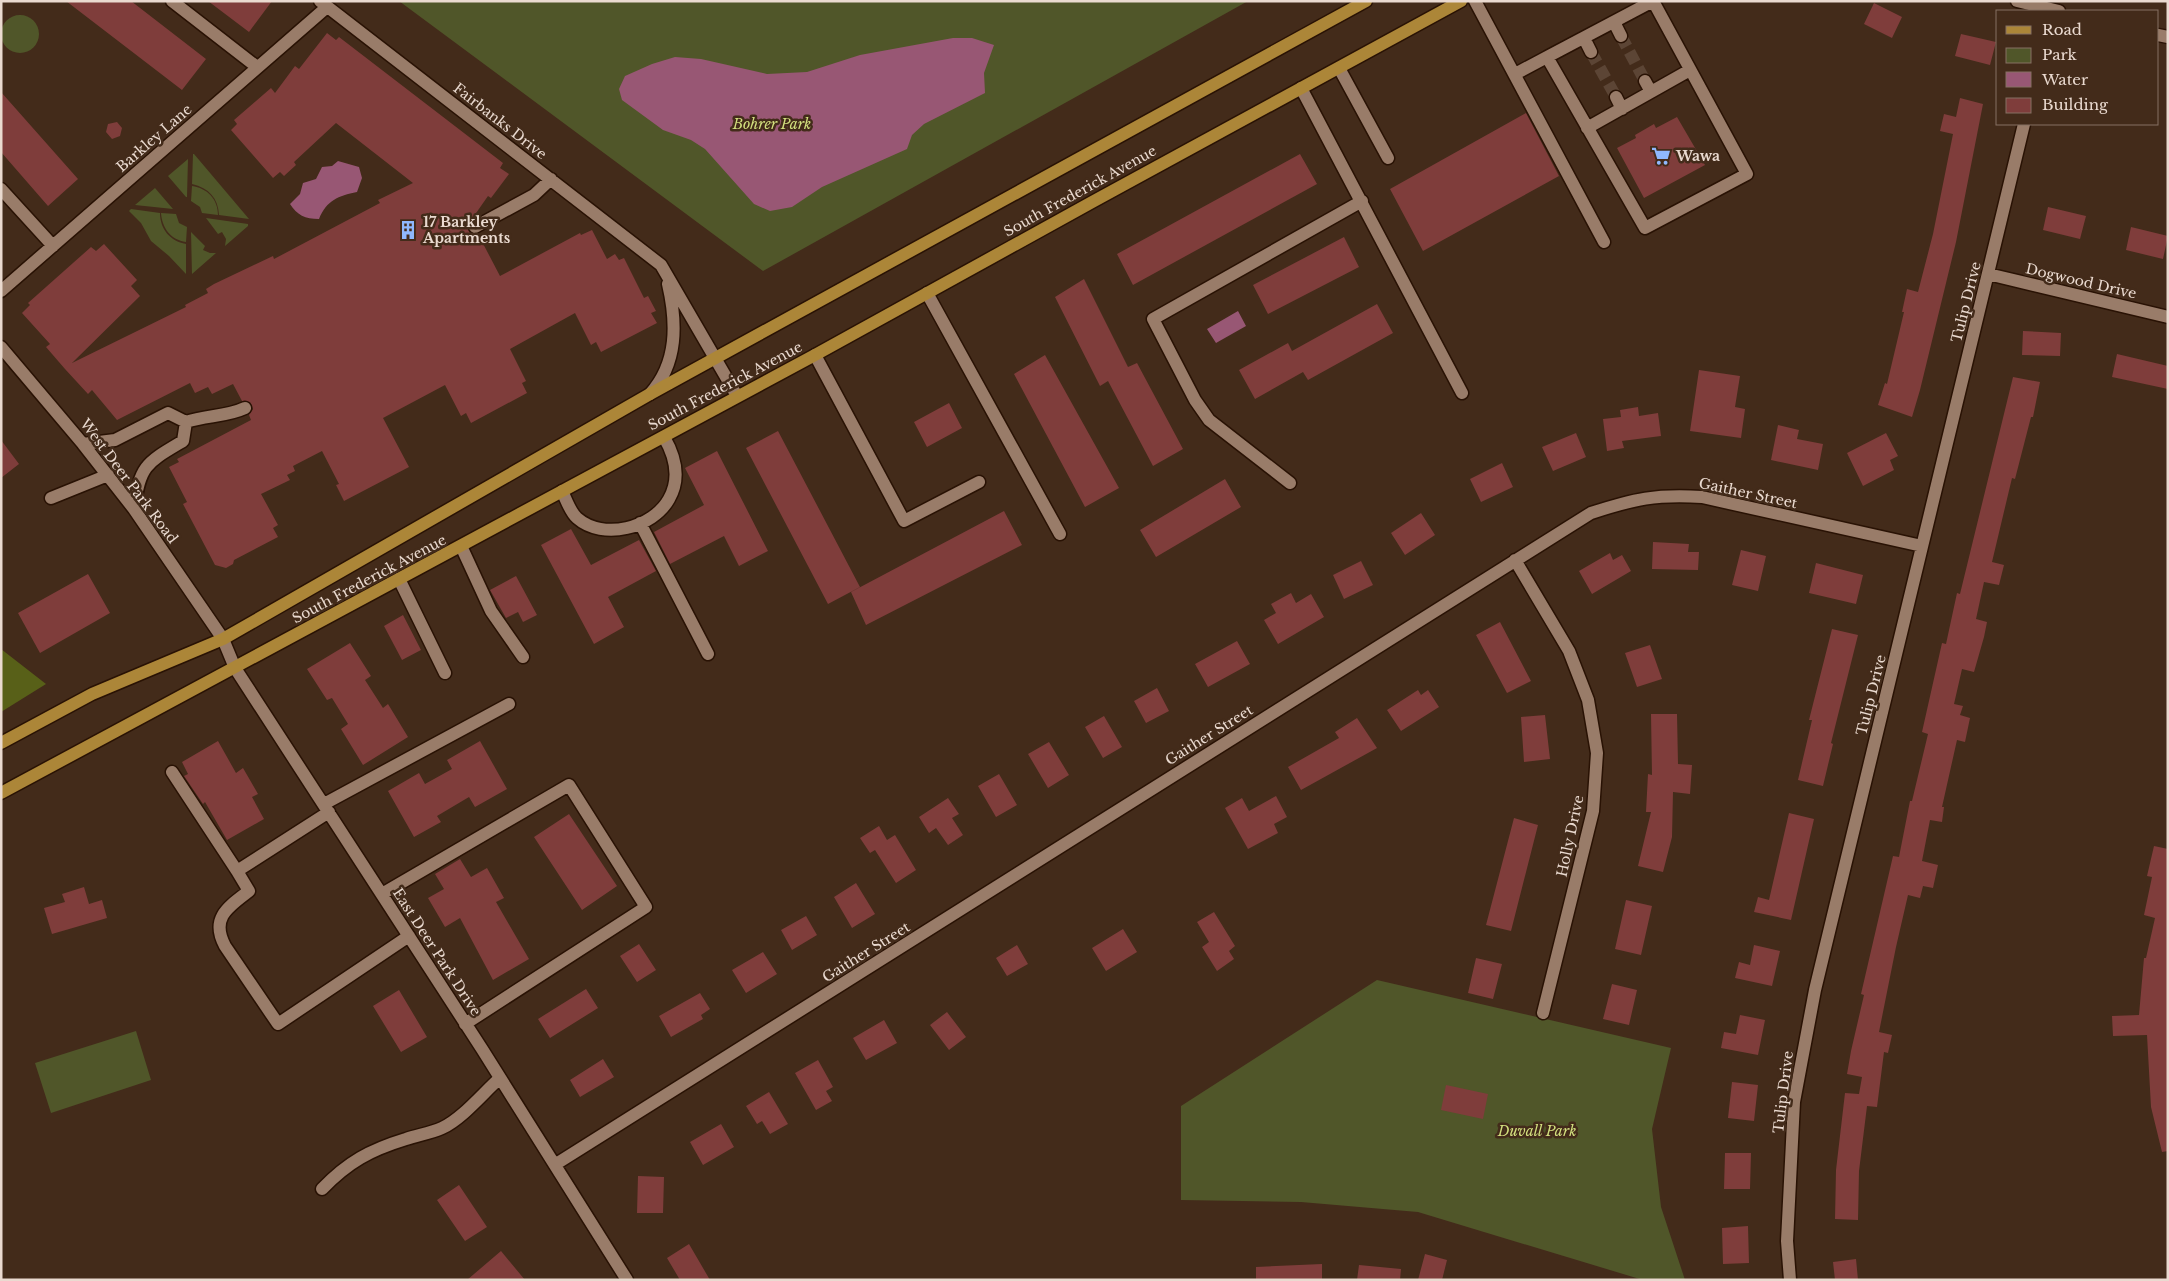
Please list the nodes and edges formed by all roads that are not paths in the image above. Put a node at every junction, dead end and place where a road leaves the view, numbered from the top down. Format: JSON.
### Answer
{"nodes":[{"id":1,"x":172,"y":1,"type":"edge"},
{"id":2,"x":1366,"y":1,"type":"edge"},
{"id":3,"x":1461,"y":1,"type":"edge"},
{"id":4,"x":1476,"y":1,"type":"edge"},
{"id":5,"x":2017,"y":1,"type":"edge"},
{"id":6,"x":324,"y":4,"type":"edge"},
{"id":7,"x":1628,"y":7,"type":"edge"},
{"id":8,"x":2049,"y":10,"type":"edge"},
{"id":9,"x":1614,"y":22,"type":"junction"},
{"id":10,"x":1621,"y":36,"type":"tunnel mouth"},
{"id":11,"x":1584,"y":38,"type":"junction"},
{"id":12,"x":1591,"y":52,"type":"tunnel mouth"},
{"id":13,"x":1546,"y":58,"type":"junction"},
{"id":14,"x":257,"y":67,"type":"junction"},
{"id":15,"x":1339,"y":68,"type":"junction"},
{"id":16,"x":1690,"y":70,"type":"junction"},
{"id":17,"x":1515,"y":74,"type":"junction"},
{"id":18,"x":1301,"y":88,"type":"junction"},
{"id":19,"x":2024,"y":125,"type":"edge"},
{"id":20,"x":1587,"y":128,"type":"junction"},
{"id":21,"x":1388,"y":158,"type":"dead end"},
{"id":22,"x":552,"y":179,"type":"junction"},
{"id":23,"x":1,"y":189,"type":"edge"},
{"id":24,"x":1362,"y":201,"type":"junction"},
{"id":25,"x":475,"y":227,"type":"dead end"},
{"id":26,"x":1604,"y":242,"type":"dead end"},
{"id":27,"x":53,"y":246,"type":"junction"},
{"id":28,"x":661,"y":265,"type":"junction"},
{"id":29,"x":1988,"y":274,"type":"junction"},
{"id":30,"x":1,"y":291,"type":"edge"},
{"id":31,"x":927,"y":293,"type":"junction"},
{"id":32,"x":2168,"y":317,"type":"edge"},
{"id":33,"x":1,"y":347,"type":"edge"},
{"id":34,"x":815,"y":355,"type":"junction"},
{"id":35,"x":716,"y":359,"type":"junction"},
{"id":36,"x":1462,"y":393,"type":"dead end"},
{"id":37,"x":650,"y":394,"type":"junction"},
{"id":38,"x":737,"y":396,"type":"junction"},
{"id":39,"x":245,"y":408,"type":"dead end"},
{"id":40,"x":186,"y":422,"type":"junction"},
{"id":41,"x":664,"y":436,"type":"junction"},
{"id":42,"x":83,"y":444,"type":"junction"},
{"id":43,"x":108,"y":475,"type":"junction"},
{"id":44,"x":979,"y":482,"type":"dead end"},
{"id":45,"x":1290,"y":483,"type":"dead end"},
{"id":46,"x":562,"y":491,"type":"junction"},
{"id":47,"x":51,"y":498,"type":"dead end"},
{"id":48,"x":134,"y":509,"type":"junction"},
{"id":49,"x":640,"y":523,"type":"junction"},
{"id":50,"x":1060,"y":534,"type":"dead end"},
{"id":51,"x":461,"y":546,"type":"junction"},
{"id":52,"x":1922,"y":546,"type":"junction"},
{"id":53,"x":1515,"y":560,"type":"junction"},
{"id":54,"x":399,"y":579,"type":"junction"},
{"id":55,"x":223,"y":639,"type":"junction"},
{"id":56,"x":708,"y":654,"type":"dead end"},
{"id":57,"x":523,"y":657,"type":"dead end"},
{"id":58,"x":235,"y":668,"type":"junction"},
{"id":59,"x":445,"y":673,"type":"dead end"},
{"id":60,"x":509,"y":704,"type":"dead end"},
{"id":61,"x":1,"y":743,"type":"edge"},
{"id":62,"x":172,"y":772,"type":"dead end"},
{"id":63,"x":1,"y":793,"type":"edge"},
{"id":64,"x":327,"y":808,"type":"junction"},
{"id":65,"x":237,"y":871,"type":"junction"},
{"id":66,"x":382,"y":894,"type":"junction"},
{"id":67,"x":409,"y":936,"type":"junction"},
{"id":68,"x":1543,"y":1013,"type":"dead end"},
{"id":69,"x":465,"y":1024,"type":"junction"},
{"id":70,"x":500,"y":1078,"type":"junction"},
{"id":71,"x":556,"y":1164,"type":"junction"},
{"id":72,"x":322,"y":1189,"type":"dead end"},
{"id":73,"x":627,"y":1280,"type":"edge"},
{"id":74,"x":1790,"y":1280,"type":"edge"}],
"edges":[{"from":1,"to":14,"type":"street"},
{"from":2,"to":35,"type":"main road","name":"South Frederick Avenue"},
{"from":3,"to":15,"type":"main road","name":"South Frederick Avenue"},
{"from":4,"to":17,"type":"street"},
{"from":5,"to":8,"type":"street"},
{"from":6,"to":14,"type":"street","name":"Barkley Lane"},
{"from":6,"to":22,"type":"street","name":"Fairbanks Drive"},
{"from":7,"to":9,"type":"street"},
{"from":7,"to":16,"type":"street"},
{"from":9,"to":10,"type":"street"},
{"from":9,"to":11,"type":"street"},
{"from":11,"to":12,"type":"street"},
{"from":11,"to":13,"type":"street"},
{"from":13,"to":17,"type":"street"},
{"from":13,"to":20,"type":"street"},
{"from":14,"to":27,"type":"street","name":"Barkley Lane"},
{"from":15,"to":18,"type":"main road","name":"South Frederick Avenue"},
{"from":15,"to":21,"type":"street"},
{"from":16,"to":20,"type":"street"},
{"from":16,"to":20,"type":"street"},
{"from":17,"to":26,"type":"street"},
{"from":18,"to":24,"type":"street"},
{"from":18,"to":31,"type":"main road","name":"South Frederick Avenue"},
{"from":19,"to":29,"type":"street","name":"Tulip Drive"},
{"from":22,"to":25,"type":"street"},
{"from":22,"to":28,"type":"street","name":"Fairbanks Drive"},
{"from":23,"to":27,"type":"street"},
{"from":24,"to":36,"type":"street"},
{"from":24,"to":45,"type":"street"},
{"from":27,"to":30,"type":"street","name":"Barkley Lane"},
{"from":28,"to":35,"type":"street","name":"Fairbanks Drive"},
{"from":28,"to":37,"type":"street"},
{"from":29,"to":32,"type":"street","name":"Dogwood Drive"},
{"from":29,"to":52,"type":"street","name":"Tulip Drive"},
{"from":31,"to":34,"type":"main road","name":"South Frederick Avenue"},
{"from":31,"to":50,"type":"street"},
{"from":33,"to":42,"type":"street","name":"West Deer Park Road"},
{"from":34,"to":38,"type":"main road","name":"South Frederick Avenue"},
{"from":34,"to":44,"type":"street"},
{"from":35,"to":37,"type":"main road","name":"South Frederick Avenue"},
{"from":35,"to":38,"type":"street","name":"Fairbanks Drive"},
{"from":37,"to":55,"type":"main road","name":"South Frederick Avenue"},
{"from":38,"to":41,"type":"main road","name":"South Frederick Avenue"},
{"from":39,"to":40,"type":"street"},
{"from":40,"to":42,"type":"street"},
{"from":40,"to":48,"type":"street"},
{"from":41,"to":46,"type":"main road","name":"South Frederick Avenue"},
{"from":41,"to":49,"type":"street"},
{"from":42,"to":43,"type":"street","name":"West Deer Park Road"},
{"from":43,"to":47,"type":"street"},
{"from":43,"to":48,"type":"street","name":"West Deer Park Road"},
{"from":46,"to":49,"type":"street"},
{"from":46,"to":51,"type":"main road","name":"South Frederick Avenue"},
{"from":48,"to":55,"type":"street","name":"West Deer Park Road"},
{"from":49,"to":56,"type":"street"},
{"from":51,"to":54,"type":"main road","name":"South Frederick Avenue"},
{"from":51,"to":57,"type":"street"},
{"from":52,"to":53,"type":"street","name":"Gaither Street"},
{"from":52,"to":74,"type":"street","name":"Tulip Drive"},
{"from":53,"to":68,"type":"street","name":"Holly Drive"},
{"from":53,"to":71,"type":"street","name":"Gaither Street"},
{"from":54,"to":58,"type":"main road","name":"South Frederick Avenue"},
{"from":54,"to":59,"type":"street"},
{"from":55,"to":58,"type":"street","name":"East Deer Park Drive"},
{"from":55,"to":61,"type":"main road","name":"South Frederick Avenue"},
{"from":58,"to":63,"type":"main road","name":"South Frederick Avenue"},
{"from":58,"to":64,"type":"street","name":"East Deer Park Drive"},
{"from":60,"to":64,"type":"street"},
{"from":62,"to":65,"type":"street"},
{"from":64,"to":65,"type":"street"},
{"from":64,"to":66,"type":"street","name":"East Deer Park Drive"},
{"from":65,"to":67,"type":"street"},
{"from":66,"to":67,"type":"street","name":"East Deer Park Drive"},
{"from":66,"to":69,"type":"street"},
{"from":67,"to":69,"type":"street","name":"East Deer Park Drive"},
{"from":69,"to":70,"type":"street","name":"East Deer Park Drive"},
{"from":70,"to":71,"type":"street","name":"East Deer Park Drive"},
{"from":70,"to":72,"type":"street"},
{"from":71,"to":73,"type":"street","name":"East Deer Park Drive"}]}
